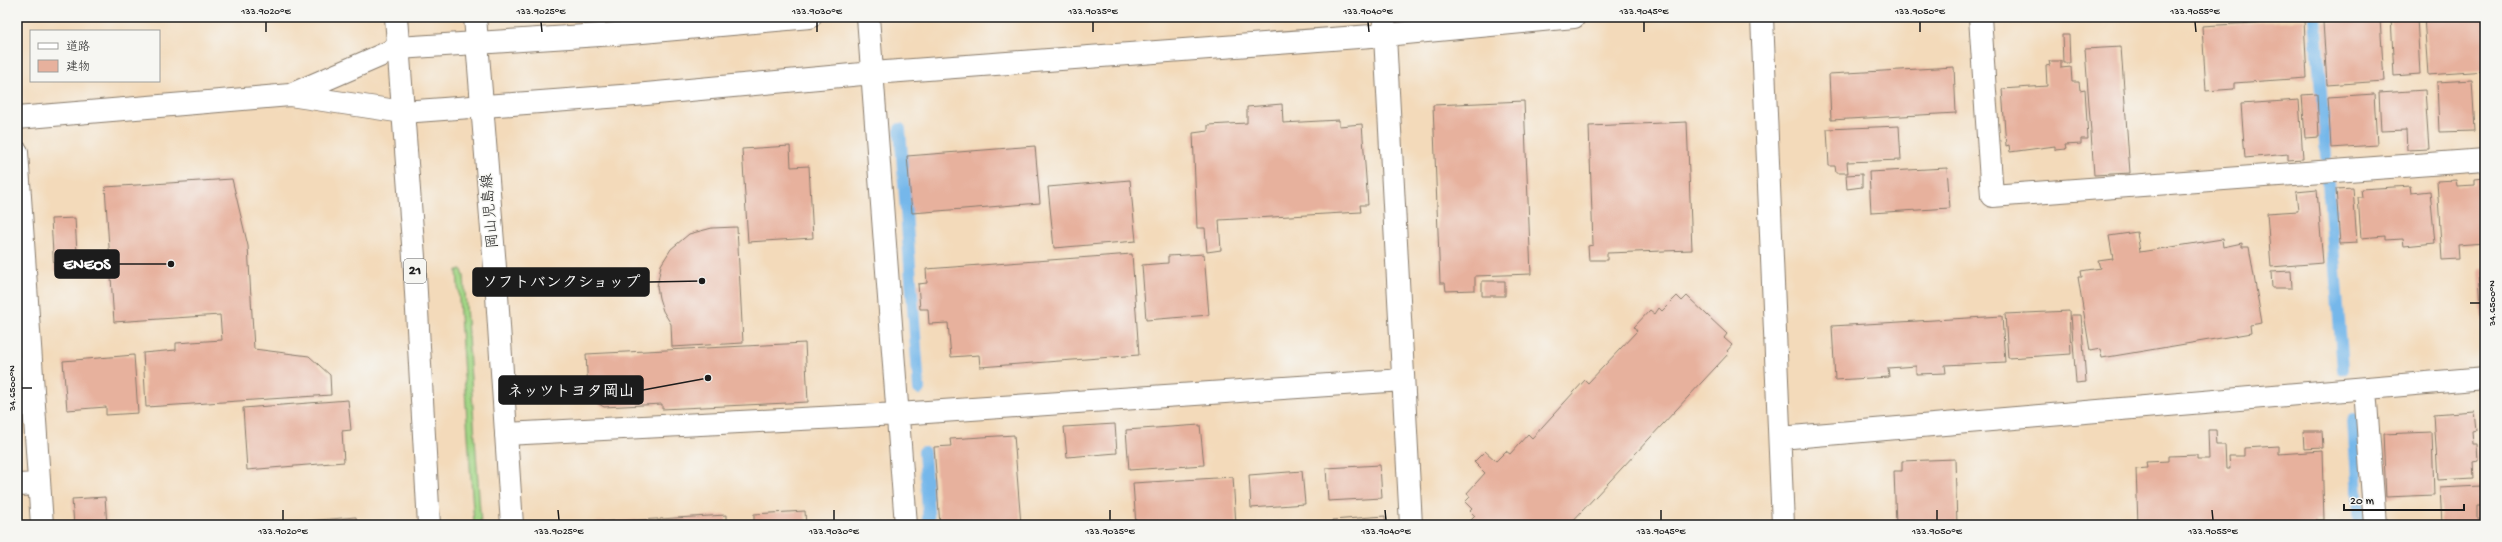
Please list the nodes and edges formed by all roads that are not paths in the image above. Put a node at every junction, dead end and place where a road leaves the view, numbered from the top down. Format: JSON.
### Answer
{"nodes":[{"id":1,"x":396,"y":17,"type":"edge"},
{"id":2,"x":475,"y":17,"type":"edge"},
{"id":3,"x":810,"y":17,"type":"edge"},
{"id":4,"x":868,"y":17,"type":"edge"},
{"id":5,"x":1574,"y":17,"type":"edge"},
{"id":6,"x":1762,"y":17,"type":"edge"},
{"id":7,"x":1980,"y":17,"type":"edge"},
{"id":8,"x":1384,"y":26,"type":"edge"},
{"id":9,"x":477,"y":42,"type":"junction"},
{"id":10,"x":398,"y":48,"type":"junction"},
{"id":11,"x":873,"y":73,"type":"junction"},
{"id":12,"x":290,"y":96,"type":"junction"},
{"id":13,"x":483,"y":107,"type":"junction"},
{"id":14,"x":404,"y":112,"type":"junction"},
{"id":15,"x":17,"y":118,"type":"edge"},
{"id":16,"x":17,"y":152,"type":"edge"},
{"id":17,"x":2485,"y":160,"type":"edge"},
{"id":18,"x":2485,"y":378,"type":"edge"},
{"id":19,"x":1403,"y":380,"type":"junction"},
{"id":20,"x":2365,"y":389,"type":"junction"},
{"id":21,"x":898,"y":414,"type":"junction"},
{"id":22,"x":506,"y":434,"type":"junction"},
{"id":23,"x":1780,"y":438,"type":"junction"},
{"id":24,"x":39,"y":484,"type":"junction"},
{"id":25,"x":17,"y":485,"type":"edge"},
{"id":26,"x":42,"y":525,"type":"edge"},
{"id":27,"x":429,"y":525,"type":"edge"},
{"id":28,"x":512,"y":525,"type":"edge"},
{"id":29,"x":906,"y":525,"type":"edge"},
{"id":30,"x":1411,"y":525,"type":"edge"},
{"id":31,"x":1783,"y":525,"type":"edge"},
{"id":32,"x":2375,"y":525,"type":"edge"}],
"edges":[{"from":1,"to":10,"type":"street","number":"21"},
{"from":2,"to":9,"type":"street","name":"岡山児島線"},
{"from":3,"to":9,"type":"street"},
{"from":4,"to":11,"type":"street"},
{"from":5,"to":8,"type":"street"},
{"from":6,"to":23,"type":"street"},
{"from":7,"to":17,"type":"street"},
{"from":8,"to":11,"type":"street"},
{"from":8,"to":19,"type":"street"},
{"from":9,"to":10,"type":"street"},
{"from":9,"to":13,"type":"street","name":"岡山児島線"},
{"from":10,"to":12,"type":"street"},
{"from":10,"to":14,"type":"street","number":"21"},
{"from":11,"to":13,"type":"street"},
{"from":11,"to":21,"type":"street"},
{"from":12,"to":14,"type":"street"},
{"from":12,"to":15,"type":"street"},
{"from":13,"to":14,"type":"street"},
{"from":13,"to":22,"type":"street","name":"岡山児島線"},
{"from":14,"to":27,"type":"street","number":"21"},
{"from":16,"to":24,"type":"street"},
{"from":18,"to":20,"type":"street"},
{"from":19,"to":21,"type":"street"},
{"from":19,"to":30,"type":"street"},
{"from":20,"to":23,"type":"street"},
{"from":20,"to":32,"type":"street"},
{"from":21,"to":22,"type":"street"},
{"from":21,"to":29,"type":"street"},
{"from":22,"to":28,"type":"street","name":"岡山児島線"},
{"from":23,"to":31,"type":"street"},
{"from":24,"to":25,"type":"street"},
{"from":24,"to":26,"type":"street"}]}
